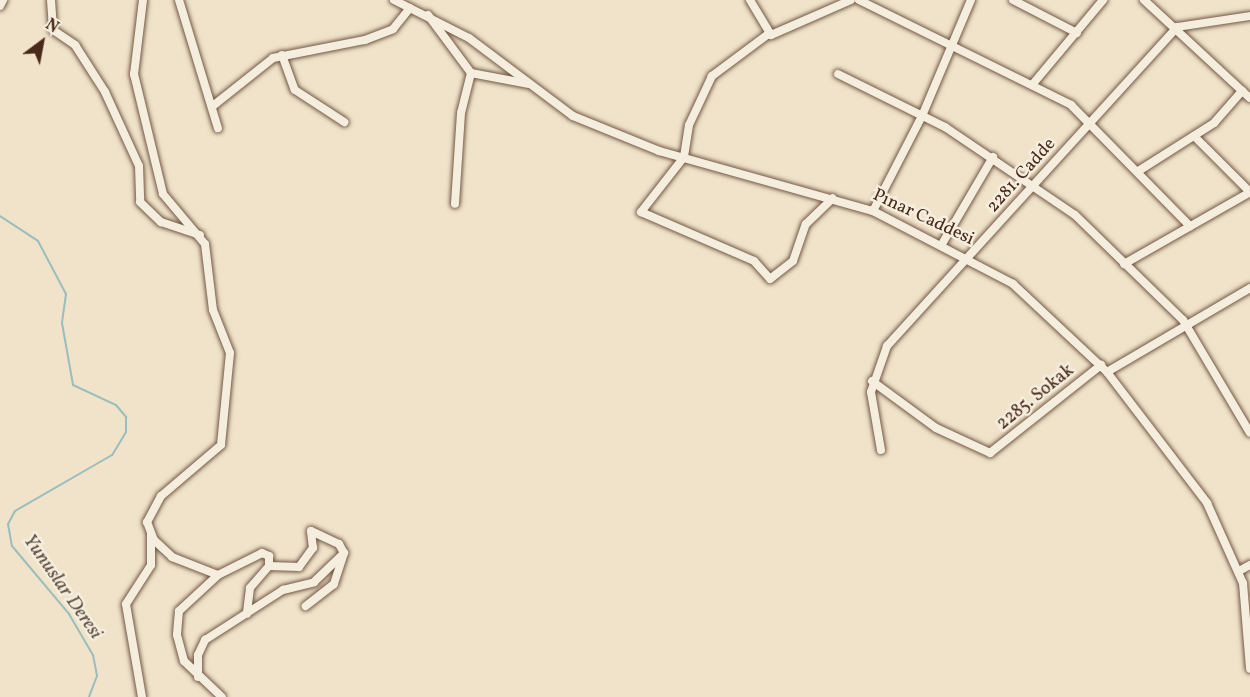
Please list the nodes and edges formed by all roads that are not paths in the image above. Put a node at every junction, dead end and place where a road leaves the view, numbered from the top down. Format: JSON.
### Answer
{"nodes":[{"id":1,"x":3,"y":0,"type":"edge"},
{"id":2,"x":51,"y":0,"type":"edge"},
{"id":3,"x":143,"y":0,"type":"edge"},
{"id":4,"x":179,"y":0,"type":"edge"},
{"id":5,"x":394,"y":0,"type":"edge"},
{"id":6,"x":750,"y":0,"type":"edge"},
{"id":7,"x":850,"y":0,"type":"edge"},
{"id":8,"x":859,"y":0,"type":"edge"},
{"id":9,"x":971,"y":0,"type":"edge"},
{"id":10,"x":1013,"y":0,"type":"edge"},
{"id":11,"x":1103,"y":0,"type":"edge"},
{"id":12,"x":1144,"y":0,"type":"edge"},
{"id":13,"x":0,"y":6,"type":"edge"},
{"id":14,"x":410,"y":8,"type":"junction"},
{"id":15,"x":428,"y":15,"type":"junction"},
{"id":16,"x":1250,"y":15,"type":"edge"},
{"id":17,"x":1177,"y":27,"type":"junction"},
{"id":18,"x":1077,"y":33,"type":"junction"},
{"id":19,"x":767,"y":35,"type":"junction"},
{"id":20,"x":950,"y":46,"type":"junction"},
{"id":21,"x":282,"y":55,"type":"junction"},
{"id":22,"x":471,"y":73,"type":"junction"},
{"id":23,"x":838,"y":74,"type":"dead end"},
{"id":24,"x":530,"y":84,"type":"junction"},
{"id":25,"x":1032,"y":85,"type":"junction"},
{"id":26,"x":1242,"y":91,"type":"junction"},
{"id":27,"x":1250,"y":98,"type":"edge"},
{"id":28,"x":214,"y":105,"type":"junction"},
{"id":29,"x":922,"y":116,"type":"junction"},
{"id":30,"x":344,"y":122,"type":"dead end"},
{"id":31,"x":1093,"y":124,"type":"junction"},
{"id":32,"x":218,"y":128,"type":"dead end"},
{"id":33,"x":1194,"y":136,"type":"junction"},
{"id":34,"x":684,"y":157,"type":"junction"},
{"id":35,"x":993,"y":157,"type":"junction"},
{"id":36,"x":1140,"y":170,"type":"junction"},
{"id":37,"x":1038,"y":186,"type":"junction"},
{"id":38,"x":1250,"y":192,"type":"edge"},
{"id":39,"x":833,"y":198,"type":"junction"},
{"id":40,"x":455,"y":204,"type":"dead end"},
{"id":41,"x":873,"y":211,"type":"junction"},
{"id":42,"x":1190,"y":226,"type":"junction"},
{"id":43,"x":200,"y":235,"type":"junction"},
{"id":44,"x":942,"y":244,"type":"junction"},
{"id":45,"x":969,"y":258,"type":"junction"},
{"id":46,"x":1124,"y":264,"type":"junction"},
{"id":47,"x":1250,"y":288,"type":"edge"},
{"id":48,"x":1184,"y":322,"type":"junction"},
{"id":49,"x":1104,"y":369,"type":"junction"},
{"id":50,"x":872,"y":381,"type":"junction"},
{"id":51,"x":1250,"y":433,"type":"edge"},
{"id":52,"x":881,"y":450,"type":"dead end"},
{"id":53,"x":151,"y":535,"type":"junction"},
{"id":54,"x":344,"y":553,"type":"junction"},
{"id":55,"x":168,"y":554,"type":"junction"},
{"id":56,"x":152,"y":563,"type":"junction"},
{"id":57,"x":1250,"y":565,"type":"edge"},
{"id":58,"x":269,"y":566,"type":"junction"},
{"id":59,"x":1239,"y":571,"type":"junction"},
{"id":60,"x":218,"y":575,"type":"junction"},
{"id":61,"x":306,"y":606,"type":"dead end"},
{"id":62,"x":247,"y":614,"type":"junction"},
{"id":63,"x":1250,"y":669,"type":"edge"},
{"id":64,"x":198,"y":677,"type":"junction"},
{"id":65,"x":142,"y":697,"type":"edge"},
{"id":66,"x":222,"y":697,"type":"edge"}],
"edges":[{"from":1,"to":13,"type":"street"},
{"from":2,"to":43,"type":"street"},
{"from":3,"to":43,"type":"street"},
{"from":4,"to":28,"type":"street"},
{"from":5,"to":14,"type":"street","name":"Pınar Caddesi"},
{"from":6,"to":19,"type":"street"},
{"from":7,"to":19,"type":"street"},
{"from":8,"to":20,"type":"street"},
{"from":9,"to":20,"type":"street"},
{"from":10,"to":18,"type":"street"},
{"from":11,"to":18,"type":"street"},
{"from":12,"to":17,"type":"street"},
{"from":14,"to":15,"type":"street","name":"Pınar Caddesi"},
{"from":14,"to":21,"type":"street"},
{"from":15,"to":22,"type":"street"},
{"from":15,"to":24,"type":"street","name":"Pınar Caddesi"},
{"from":16,"to":17,"type":"street"},
{"from":17,"to":26,"type":"street"},
{"from":17,"to":31,"type":"street","name":"2281. Cadde"},
{"from":18,"to":25,"type":"street"},
{"from":19,"to":34,"type":"street"},
{"from":20,"to":25,"type":"street"},
{"from":20,"to":29,"type":"street"},
{"from":21,"to":28,"type":"street"},
{"from":21,"to":30,"type":"street"},
{"from":22,"to":24,"type":"street"},
{"from":22,"to":40,"type":"street"},
{"from":23,"to":29,"type":"street"},
{"from":24,"to":34,"type":"street","name":"Pınar Caddesi"},
{"from":25,"to":31,"type":"street"},
{"from":26,"to":27,"type":"street"},
{"from":26,"to":33,"type":"street"},
{"from":28,"to":32,"type":"street"},
{"from":29,"to":35,"type":"street"},
{"from":29,"to":41,"type":"street"},
{"from":31,"to":36,"type":"street"},
{"from":31,"to":37,"type":"street","name":"2281. Cadde"},
{"from":33,"to":36,"type":"street"},
{"from":33,"to":38,"type":"street"},
{"from":34,"to":39,"type":"street","name":"Pınar Caddesi"},
{"from":34,"to":39,"type":"street"},
{"from":35,"to":37,"type":"street"},
{"from":35,"to":44,"type":"street"},
{"from":36,"to":42,"type":"street"},
{"from":37,"to":45,"type":"street","name":"2281. Cadde"},
{"from":37,"to":46,"type":"street"},
{"from":38,"to":42,"type":"street"},
{"from":39,"to":41,"type":"street","name":"Pınar Caddesi"},
{"from":41,"to":44,"type":"street","name":"Pınar Caddesi"},
{"from":42,"to":46,"type":"street"},
{"from":43,"to":53,"type":"street"},
{"from":44,"to":45,"type":"street","name":"Pınar Caddesi"},
{"from":45,"to":49,"type":"street","name":"Pınar Caddesi"},
{"from":45,"to":50,"type":"street","name":"2281. Cadde"},
{"from":46,"to":48,"type":"street"},
{"from":47,"to":48,"type":"street","name":"2285. Sokak"},
{"from":48,"to":49,"type":"street","name":"2285. Sokak"},
{"from":48,"to":51,"type":"street"},
{"from":49,"to":50,"type":"street","name":"2285. Sokak"},
{"from":49,"to":59,"type":"street","name":"Pınar Caddesi"},
{"from":50,"to":52,"type":"street"},
{"from":53,"to":55,"type":"street"},
{"from":53,"to":56,"type":"street"},
{"from":54,"to":58,"type":"street"},
{"from":54,"to":61,"type":"street"},
{"from":54,"to":62,"type":"street"},
{"from":55,"to":56,"type":"street"},
{"from":55,"to":60,"type":"street"},
{"from":56,"to":65,"type":"street"},
{"from":57,"to":59,"type":"street"},
{"from":58,"to":60,"type":"street"},
{"from":58,"to":62,"type":"street"},
{"from":59,"to":63,"type":"street","name":"Pınar Caddesi"},
{"from":60,"to":64,"type":"street"},
{"from":62,"to":64,"type":"street"},
{"from":64,"to":66,"type":"street"}]}
